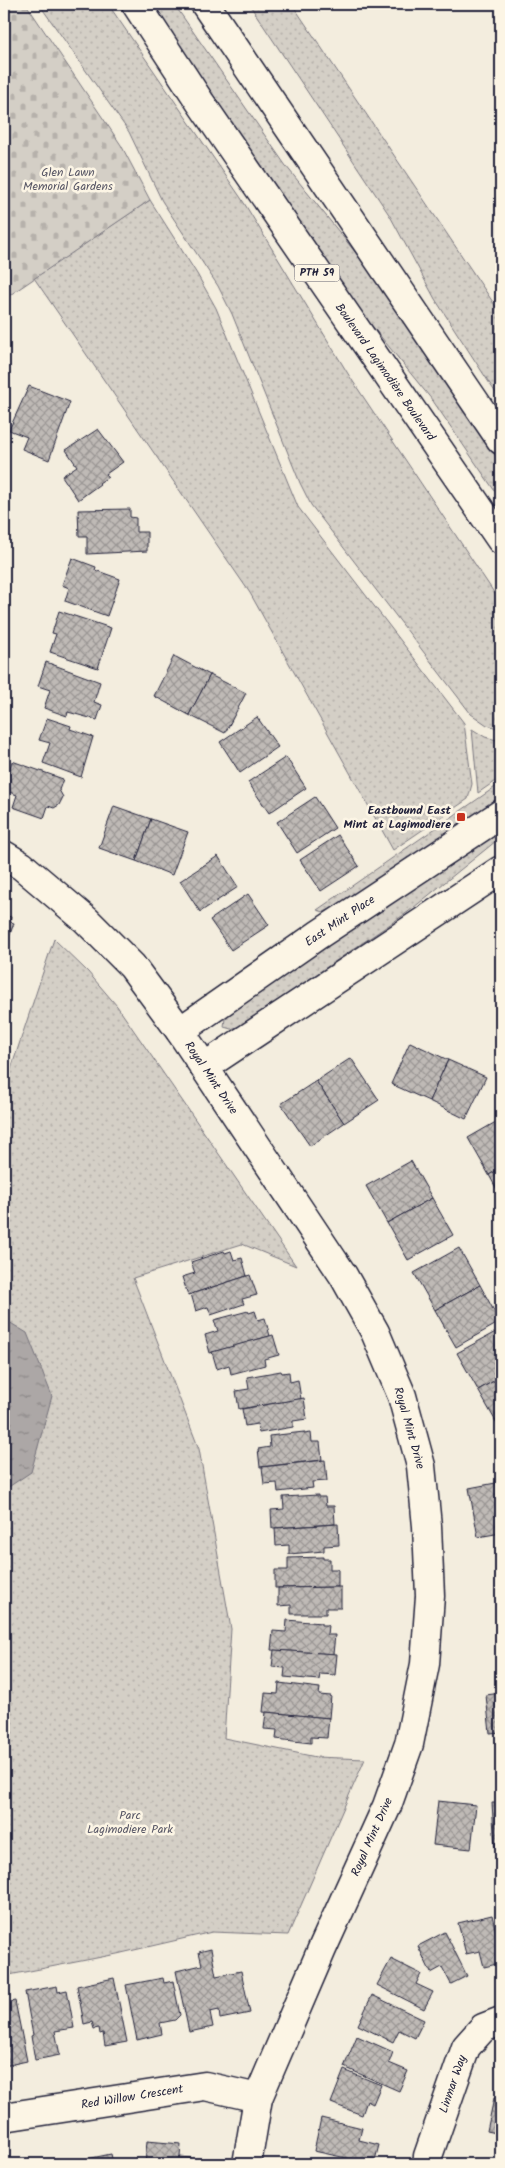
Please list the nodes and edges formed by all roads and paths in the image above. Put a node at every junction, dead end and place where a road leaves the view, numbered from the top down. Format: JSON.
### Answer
{"nodes":[{"id":1,"x":136,"y":4,"type":"edge"},
{"id":2,"x":205,"y":4,"type":"edge"},
{"id":3,"x":501,"y":440,"type":"edge"},
{"id":4,"x":501,"y":540,"type":"edge"},
{"id":5,"x":501,"y":814,"type":"edge"},
{"id":6,"x":4,"y":855,"type":"edge"},
{"id":7,"x":501,"y":870,"type":"edge"},
{"id":8,"x":180,"y":1031,"type":"junction"},
{"id":9,"x":204,"y":1067,"type":"junction"},
{"id":10,"x":501,"y":2020,"type":"edge"},
{"id":11,"x":258,"y":2098,"type":"junction"},
{"id":12,"x":4,"y":2117,"type":"edge"},
{"id":13,"x":247,"y":2164,"type":"edge"},
{"id":14,"x":427,"y":2164,"type":"edge"}],
"edges":[{"from":1,"to":4,"type":"street","name":"Boulevard Lagimodière Boulevard","number":"PTH 59"},
{"from":2,"to":3,"type":"street"},
{"from":5,"to":8,"type":"street","name":"East Mint Place"},
{"from":6,"to":8,"type":"street","name":"Royal Mint Drive"},
{"from":7,"to":9,"type":"street"},
{"from":8,"to":9,"type":"street","name":"Royal Mint Drive"},
{"from":9,"to":11,"type":"street","name":"Royal Mint Drive"},
{"from":10,"to":14,"type":"street","name":"Linmar Way"},
{"from":11,"to":12,"type":"street","name":"Red Willow Crescent"},
{"from":11,"to":13,"type":"street","name":"Royal Mint Drive"}]}
